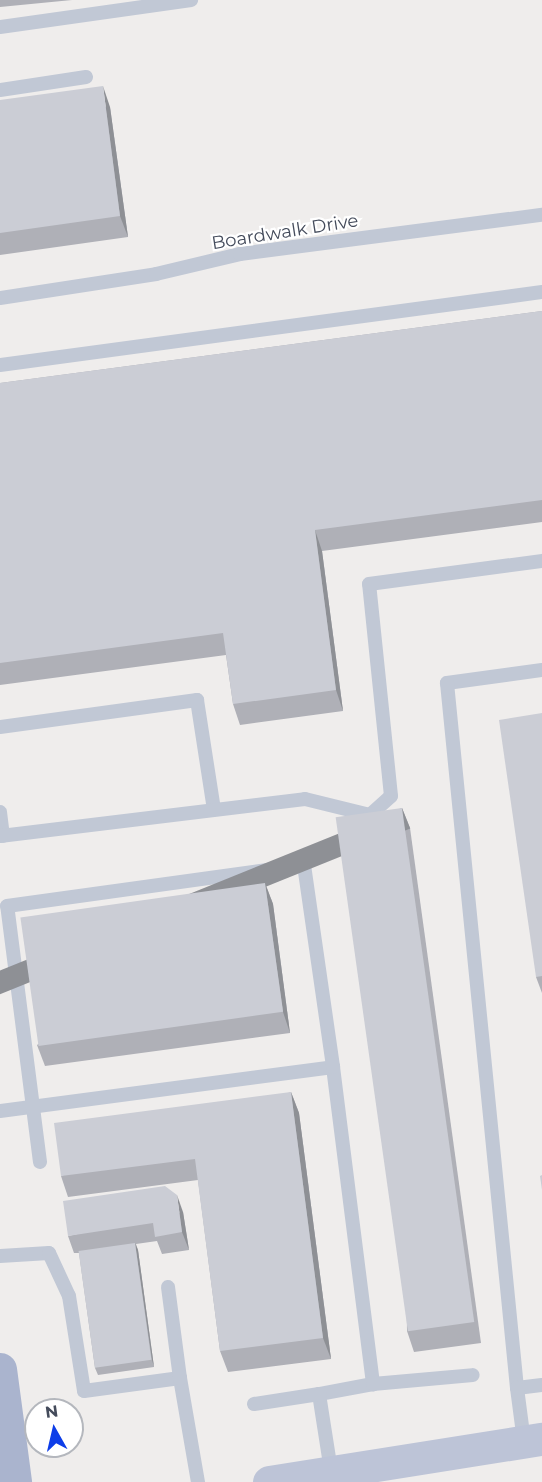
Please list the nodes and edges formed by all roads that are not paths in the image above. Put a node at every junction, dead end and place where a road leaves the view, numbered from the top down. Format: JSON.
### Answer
{"nodes":[{"id":1,"x":191,"y":0,"type":"edge"},
{"id":2,"x":153,"y":2,"type":"edge"},
{"id":3,"x":0,"y":27,"type":"edge"},
{"id":4,"x":86,"y":77,"type":"dead end"},
{"id":5,"x":0,"y":90,"type":"edge"},
{"id":6,"x":542,"y":215,"type":"edge"},
{"id":7,"x":542,"y":292,"type":"edge"},
{"id":8,"x":0,"y":298,"type":"edge"},
{"id":9,"x":0,"y":365,"type":"edge"},
{"id":10,"x":542,"y":561,"type":"edge"},
{"id":11,"x":542,"y":670,"type":"edge"},
{"id":12,"x":0,"y":727,"type":"edge"},
{"id":13,"x":214,"y":810,"type":"junction"},
{"id":14,"x":0,"y":812,"type":"edge"},
{"id":15,"x":2,"y":836,"type":"edge"},
{"id":16,"x":333,"y":1067,"type":"junction"},
{"id":17,"x":33,"y":1107,"type":"junction"},
{"id":18,"x":0,"y":1111,"type":"edge"},
{"id":19,"x":40,"y":1162,"type":"dead end"},
{"id":20,"x":0,"y":1256,"type":"edge"},
{"id":21,"x":168,"y":1287,"type":"dead end"},
{"id":22,"x":0,"y":1370,"type":"edge"},
{"id":23,"x":473,"y":1375,"type":"dead end"},
{"id":24,"x":180,"y":1378,"type":"junction"},
{"id":25,"x":373,"y":1384,"type":"junction"},
{"id":26,"x":542,"y":1385,"type":"edge"},
{"id":27,"x":517,"y":1389,"type":"junction"},
{"id":28,"x":319,"y":1394,"type":"junction"},
{"id":29,"x":254,"y":1404,"type":"dead end"},
{"id":30,"x":533,"y":1440,"type":"edge"},
{"id":31,"x":332,"y":1471,"type":"junction"},
{"id":32,"x":15,"y":1482,"type":"edge"},
{"id":33,"x":198,"y":1482,"type":"edge"},
{"id":34,"x":269,"y":1482,"type":"edge"}],
"edges":[{"from":1,"to":2,"type":"lane"},
{"from":2,"to":3,"type":"lane"},
{"from":4,"to":5,"type":"lane"},
{"from":6,"to":8,"type":"lane","name":"Boardwalk Drive"},
{"from":7,"to":9,"type":"lane"},
{"from":10,"to":13,"type":"lane"},
{"from":11,"to":27,"type":"lane"},
{"from":12,"to":13,"type":"lane"},
{"from":13,"to":15,"type":"lane"},
{"from":14,"to":15,"type":"lane"},
{"from":16,"to":17,"type":"lane"},
{"from":16,"to":17,"type":"lane"},
{"from":16,"to":25,"type":"lane"},
{"from":17,"to":18,"type":"lane"},
{"from":17,"to":19,"type":"lane"},
{"from":20,"to":24,"type":"lane"},
{"from":21,"to":24,"type":"lane"},
{"from":22,"to":32,"type":"main road"},
{"from":23,"to":25,"type":"lane"},
{"from":24,"to":33,"type":"lane"},
{"from":25,"to":28,"type":"lane"},
{"from":26,"to":27,"type":"lane"},
{"from":27,"to":30,"type":"lane"},
{"from":28,"to":29,"type":"lane"},
{"from":28,"to":31,"type":"lane"},
{"from":30,"to":31,"type":"main road"},
{"from":31,"to":34,"type":"main road"}]}
